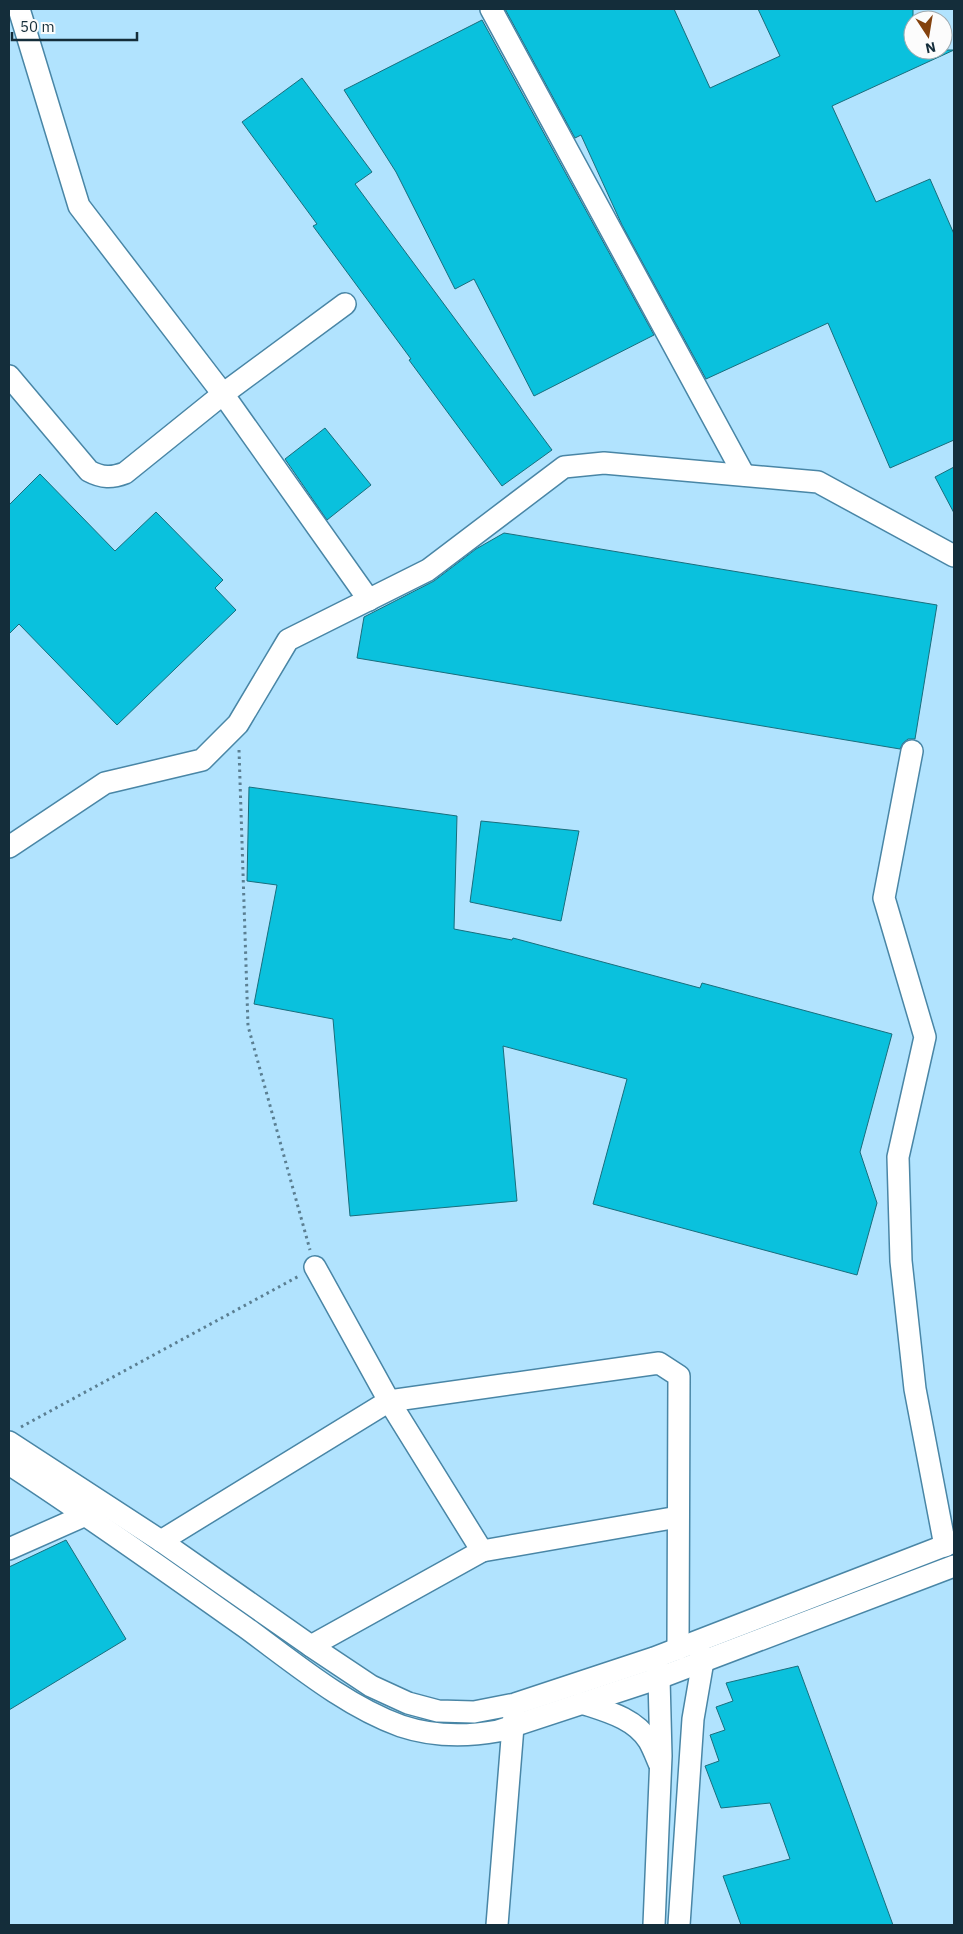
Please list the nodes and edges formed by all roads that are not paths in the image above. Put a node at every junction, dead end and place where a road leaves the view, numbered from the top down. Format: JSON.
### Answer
{"nodes":[{"id":1,"x":20,"y":9,"type":"edge"},
{"id":2,"x":491,"y":9,"type":"edge"},
{"id":3,"x":345,"y":304,"type":"dead end"},
{"id":4,"x":9,"y":376,"type":"edge"},
{"id":5,"x":223,"y":394,"type":"junction"},
{"id":6,"x":744,"y":475,"type":"junction"},
{"id":7,"x":954,"y":556,"type":"edge"},
{"id":8,"x":368,"y":600,"type":"junction"},
{"id":9,"x":912,"y":751,"type":"dead end"},
{"id":10,"x":9,"y":847,"type":"edge"},
{"id":11,"x":315,"y":1267,"type":"road end"},
{"id":12,"x":390,"y":1402,"type":"junction"},
{"id":13,"x":13,"y":1436,"type":"edge"},
{"id":14,"x":9,"y":1464,"type":"edge"},
{"id":15,"x":107,"y":1506,"type":"junction"},
{"id":16,"x":87,"y":1514,"type":"junction"},
{"id":17,"x":678,"y":1517,"type":"junction"},
{"id":18,"x":161,"y":1541,"type":"junction"},
{"id":19,"x":949,"y":1544,"type":"edge"},
{"id":20,"x":9,"y":1549,"type":"edge"},
{"id":21,"x":482,"y":1551,"type":"junction"},
{"id":22,"x":954,"y":1566,"type":"edge"},
{"id":23,"x":311,"y":1646,"type":"junction"},
{"id":24,"x":692,"y":1650,"type":"junction"},
{"id":25,"x":654,"y":1658,"type":"junction"},
{"id":26,"x":660,"y":1678,"type":"junction"},
{"id":27,"x":582,"y":1703,"type":"junction"},
{"id":28,"x":515,"y":1704,"type":"junction"},
{"id":29,"x":513,"y":1726,"type":"junction"},
{"id":30,"x":661,"y":1767,"type":"junction"},
{"id":31,"x":497,"y":1925,"type":"edge"},
{"id":32,"x":654,"y":1925,"type":"edge"},
{"id":33,"x":679,"y":1925,"type":"edge"}],
"edges":[{"from":1,"to":5,"type":"street"},
{"from":2,"to":6,"type":"street"},
{"from":3,"to":5,"type":"street"},
{"from":4,"to":5,"type":"street"},
{"from":5,"to":8,"type":"street"},
{"from":6,"to":7,"type":"street"},
{"from":6,"to":8,"type":"street"},
{"from":8,"to":10,"type":"street"},
{"from":9,"to":19,"type":"street"},
{"from":11,"to":12,"type":"street"},
{"from":12,"to":17,"type":"street"},
{"from":12,"to":18,"type":"street"},
{"from":12,"to":21,"type":"street"},
{"from":13,"to":15,"type":"street"},
{"from":14,"to":16,"type":"street"},
{"from":15,"to":16,"type":"street"},
{"from":15,"to":18,"type":"street"},
{"from":16,"to":20,"type":"street"},
{"from":16,"to":29,"type":"street"},
{"from":17,"to":21,"type":"street"},
{"from":17,"to":24,"type":"street"},
{"from":18,"to":23,"type":"street"},
{"from":19,"to":24,"type":"street"},
{"from":21,"to":23,"type":"street"},
{"from":22,"to":24,"type":"street"},
{"from":23,"to":28,"type":"street"},
{"from":24,"to":25,"type":"street"},
{"from":24,"to":26,"type":"street"},
{"from":24,"to":33,"type":"street"},
{"from":25,"to":26,"type":"street"},
{"from":25,"to":28,"type":"street"},
{"from":26,"to":27,"type":"street"},
{"from":26,"to":30,"type":"street"},
{"from":27,"to":29,"type":"street"},
{"from":27,"to":30,"type":"street"},
{"from":28,"to":29,"type":"street"},
{"from":29,"to":31,"type":"street"},
{"from":30,"to":32,"type":"street"}]}
